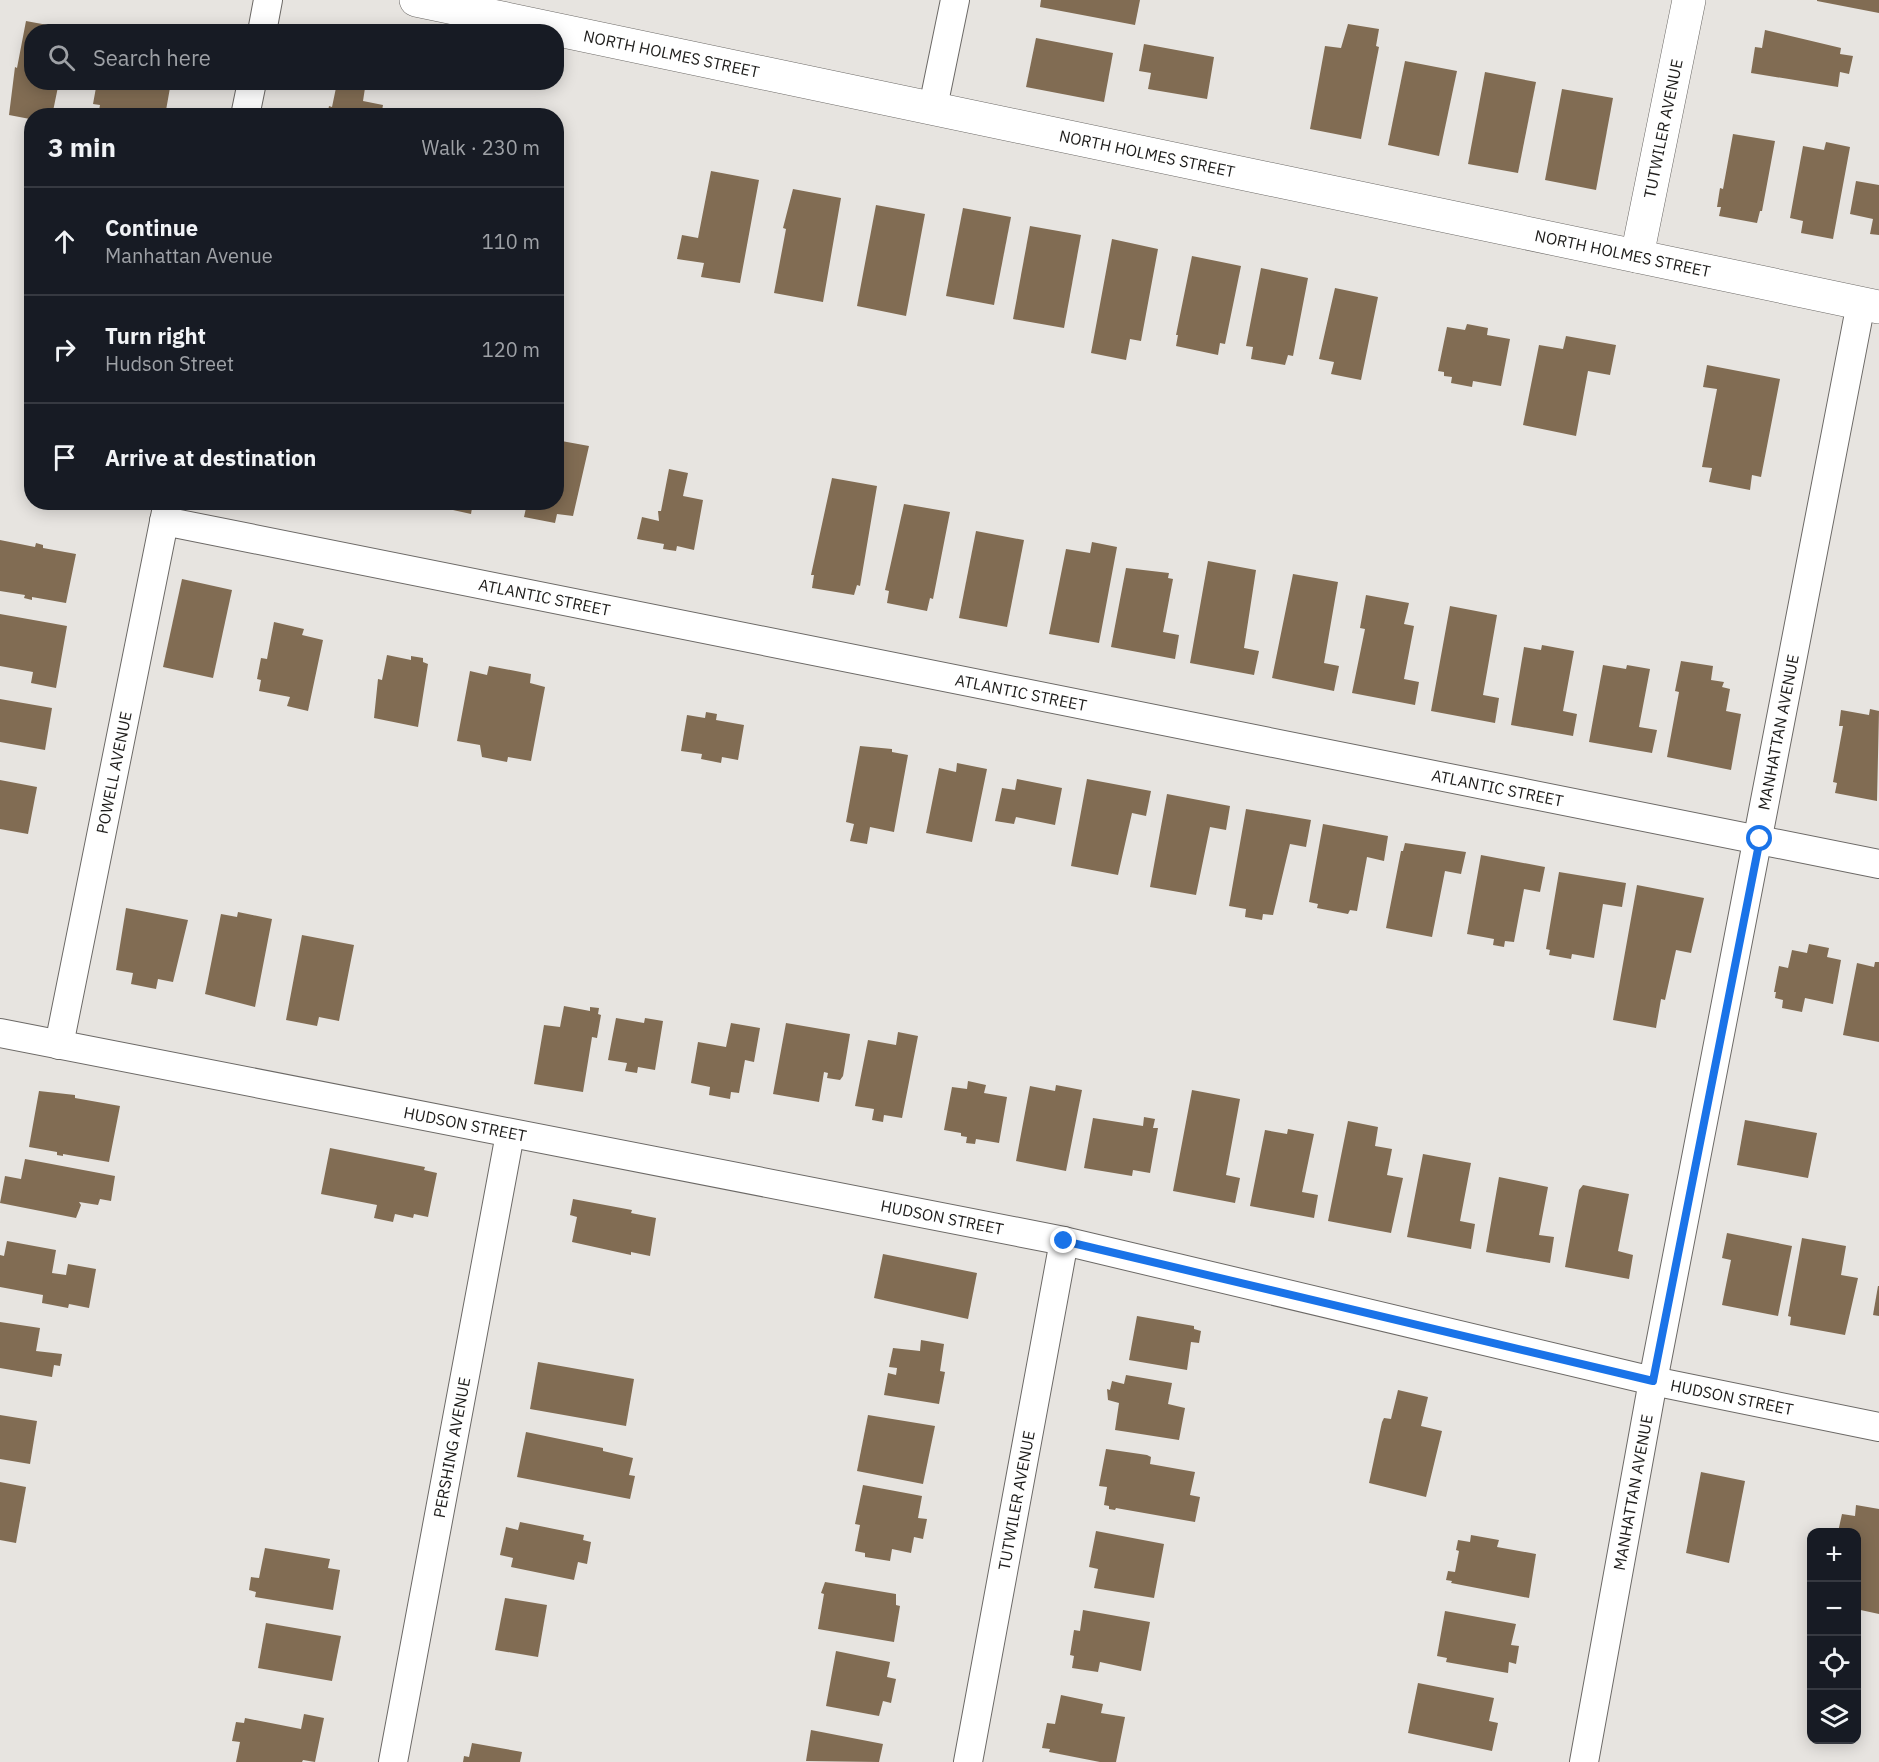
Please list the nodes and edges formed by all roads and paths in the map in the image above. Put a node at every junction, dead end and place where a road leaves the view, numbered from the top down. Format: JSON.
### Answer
{"nodes":[{"id":1,"x":268,"y":0,"type":"edge"},
{"id":2,"x":416,"y":0,"type":"edge"},
{"id":3,"x":955,"y":0,"type":"edge"},
{"id":4,"x":1689,"y":0,"type":"edge"},
{"id":5,"x":264,"y":24,"type":"edge"},
{"id":6,"x":532,"y":24,"type":"edge"},
{"id":7,"x":564,"y":31,"type":"edge"},
{"id":8,"x":250,"y":90,"type":"edge"},
{"id":9,"x":933,"y":107,"type":"junction"},
{"id":10,"x":247,"y":108,"type":"edge"},
{"id":11,"x":1637,"y":256,"type":"junction"},
{"id":12,"x":1870,"y":305,"type":"edge"},
{"id":13,"x":166,"y":512,"type":"edge"},
{"id":14,"x":1760,"y":839,"type":"junction"},
{"id":15,"x":1879,"y":864,"type":"edge"},
{"id":16,"x":0,"y":1033,"type":"edge"},
{"id":17,"x":59,"y":1045,"type":"junction"},
{"id":18,"x":510,"y":1134,"type":"junction"},
{"id":19,"x":1064,"y":1241,"type":"junction"},
{"id":20,"x":1653,"y":1381,"type":"junction"},
{"id":21,"x":1879,"y":1426,"type":"edge"},
{"id":22,"x":393,"y":1762,"type":"edge"},
{"id":23,"x":968,"y":1762,"type":"edge"},
{"id":24,"x":1584,"y":1762,"type":"edge"}],
"edges":[{"from":1,"to":5,"type":"street"},
{"from":2,"to":6,"type":"street","name":"NORTH HOLMES STREET"},
{"from":3,"to":9,"type":"street"},
{"from":4,"to":11,"type":"street","name":"TUTWILER AVENUE"},
{"from":7,"to":9,"type":"street","name":"NORTH HOLMES STREET"},
{"from":8,"to":10,"type":"street"},
{"from":9,"to":11,"type":"street","name":"NORTH HOLMES STREET"},
{"from":11,"to":12,"type":"street","name":"NORTH HOLMES STREET"},
{"from":12,"to":14,"type":"street","name":"MANHATTAN AVENUE"},
{"from":13,"to":14,"type":"street","name":"ATLANTIC STREET"},
{"from":13,"to":17,"type":"street","name":"POWELL AVENUE"},
{"from":14,"to":15,"type":"street","name":"ATLANTIC STREET"},
{"from":14,"to":20,"type":"street","name":"MANHATTAN AVENUE"},
{"from":16,"to":17,"type":"street","name":"HUDSON STREET"},
{"from":17,"to":18,"type":"street","name":"HUDSON STREET"},
{"from":18,"to":19,"type":"street","name":"HUDSON STREET"},
{"from":18,"to":22,"type":"street","name":"PERSHING AVENUE"},
{"from":19,"to":20,"type":"street","name":"HUDSON STREET"},
{"from":19,"to":23,"type":"street","name":"TUTWILER AVENUE"},
{"from":20,"to":21,"type":"street","name":"HUDSON STREET"},
{"from":20,"to":24,"type":"street","name":"MANHATTAN AVENUE"}]}
